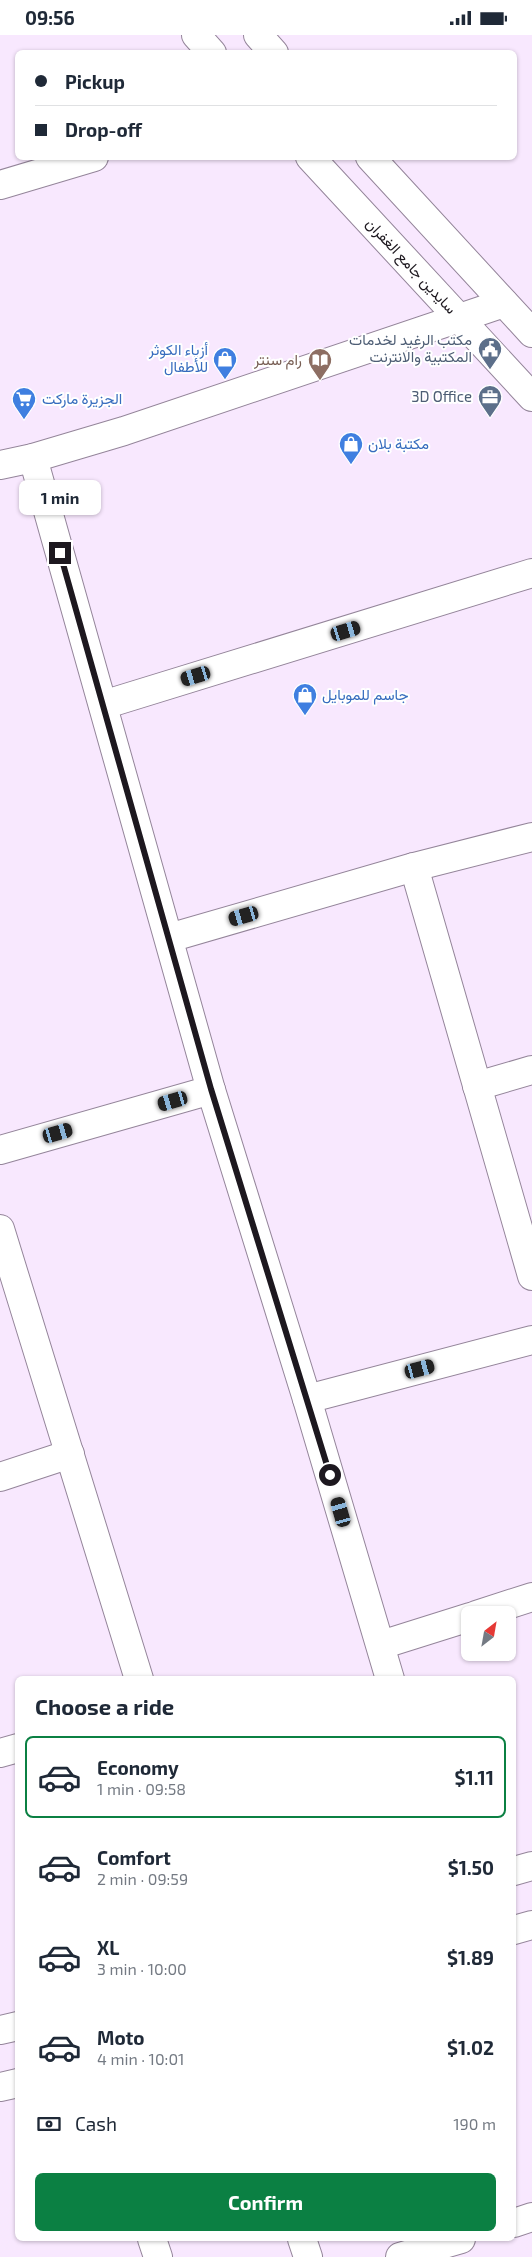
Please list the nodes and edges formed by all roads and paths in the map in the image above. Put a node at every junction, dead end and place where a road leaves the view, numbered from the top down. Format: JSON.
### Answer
{"nodes":[{"id":1,"x":196,"y":35,"type":"edge"},
{"id":2,"x":258,"y":35,"type":"edge"},
{"id":3,"x":209,"y":50,"type":"edge"},
{"id":4,"x":271,"y":50,"type":"edge"},
{"id":5,"x":84,"y":160,"type":"edge"},
{"id":6,"x":313,"y":160,"type":"edge"},
{"id":7,"x":373,"y":160,"type":"edge"},
{"id":8,"x":0,"y":185,"type":"edge"},
{"id":9,"x":504,"y":303,"type":"junction"},
{"id":10,"x":461,"y":319,"type":"junction"},
{"id":11,"x":532,"y":333,"type":"edge"},
{"id":12,"x":532,"y":397,"type":"edge"},
{"id":13,"x":33,"y":458,"type":"junction"},
{"id":14,"x":0,"y":465,"type":"edge"},
{"id":15,"x":532,"y":573,"type":"edge"},
{"id":16,"x":103,"y":705,"type":"junction"},
{"id":17,"x":532,"y":837,"type":"edge"},
{"id":18,"x":414,"y":867,"type":"junction"},
{"id":19,"x":169,"y":938,"type":"junction"},
{"id":20,"x":532,"y":1069,"type":"edge"},
{"id":21,"x":477,"y":1086,"type":"junction"},
{"id":22,"x":211,"y":1089,"type":"junction"},
{"id":23,"x":0,"y":1150,"type":"edge"},
{"id":24,"x":1,"y":1233,"type":"edge"},
{"id":25,"x":532,"y":1276,"type":"edge"},
{"id":26,"x":532,"y":1340,"type":"edge"},
{"id":27,"x":307,"y":1399,"type":"junction"},
{"id":28,"x":70,"y":1454,"type":"junction"},
{"id":29,"x":0,"y":1477,"type":"edge"},
{"id":30,"x":532,"y":1597,"type":"edge"},
{"id":31,"x":504,"y":1606,"type":"edge"},
{"id":32,"x":461,"y":1620,"type":"edge"},
{"id":33,"x":381,"y":1645,"type":"junction"},
{"id":34,"x":138,"y":1676,"type":"edge"},
{"id":35,"x":389,"y":1676,"type":"edge"},
{"id":36,"x":15,"y":1749,"type":"edge"},
{"id":37,"x":0,"y":1753,"type":"edge"},
{"id":38,"x":532,"y":1866,"type":"edge"},
{"id":39,"x":516,"y":1870,"type":"edge"},
{"id":40,"x":532,"y":1925,"type":"edge"},
{"id":41,"x":516,"y":1930,"type":"edge"},
{"id":42,"x":15,"y":2027,"type":"edge"},
{"id":43,"x":0,"y":2030,"type":"edge"},
{"id":44,"x":15,"y":2084,"type":"edge"},
{"id":45,"x":0,"y":2087,"type":"edge"},
{"id":46,"x":532,"y":2217,"type":"edge"},
{"id":47,"x":516,"y":2222,"type":"edge"},
{"id":48,"x":153,"y":2241,"type":"edge"},
{"id":49,"x":303,"y":2241,"type":"edge"},
{"id":50,"x":453,"y":2241,"type":"edge"},
{"id":51,"x":158,"y":2257,"type":"edge"},
{"id":52,"x":308,"y":2257,"type":"edge"},
{"id":53,"x":400,"y":2257,"type":"edge"}],
"edges":[{"from":1,"to":3,"type":"street"},
{"from":2,"to":4,"type":"street"},
{"from":5,"to":8,"type":"street"},
{"from":6,"to":10,"type":"street","name":"سايدين جامع الغفران"},
{"from":7,"to":9,"type":"street"},
{"from":9,"to":10,"type":"street"},
{"from":9,"to":11,"type":"street"},
{"from":10,"to":12,"type":"street","name":"سايدين جامع الغفران"},
{"from":10,"to":13,"type":"street"},
{"from":13,"to":14,"type":"street"},
{"from":13,"to":16,"type":"street"},
{"from":15,"to":16,"type":"street"},
{"from":16,"to":19,"type":"street"},
{"from":17,"to":18,"type":"street"},
{"from":18,"to":19,"type":"street"},
{"from":18,"to":21,"type":"street"},
{"from":19,"to":22,"type":"street"},
{"from":20,"to":21,"type":"street"},
{"from":21,"to":25,"type":"street"},
{"from":22,"to":23,"type":"street"},
{"from":22,"to":27,"type":"street"},
{"from":24,"to":28,"type":"street"},
{"from":26,"to":27,"type":"street"},
{"from":27,"to":33,"type":"street"},
{"from":28,"to":29,"type":"street"},
{"from":28,"to":34,"type":"street"},
{"from":30,"to":31,"type":"street"},
{"from":32,"to":33,"type":"street"},
{"from":33,"to":35,"type":"street"},
{"from":36,"to":37,"type":"street"},
{"from":38,"to":39,"type":"street"},
{"from":40,"to":41,"type":"street"},
{"from":42,"to":43,"type":"street"},
{"from":44,"to":45,"type":"street"},
{"from":46,"to":47,"type":"street"},
{"from":48,"to":51,"type":"street"},
{"from":49,"to":52,"type":"street"},
{"from":50,"to":53,"type":"street"}]}
